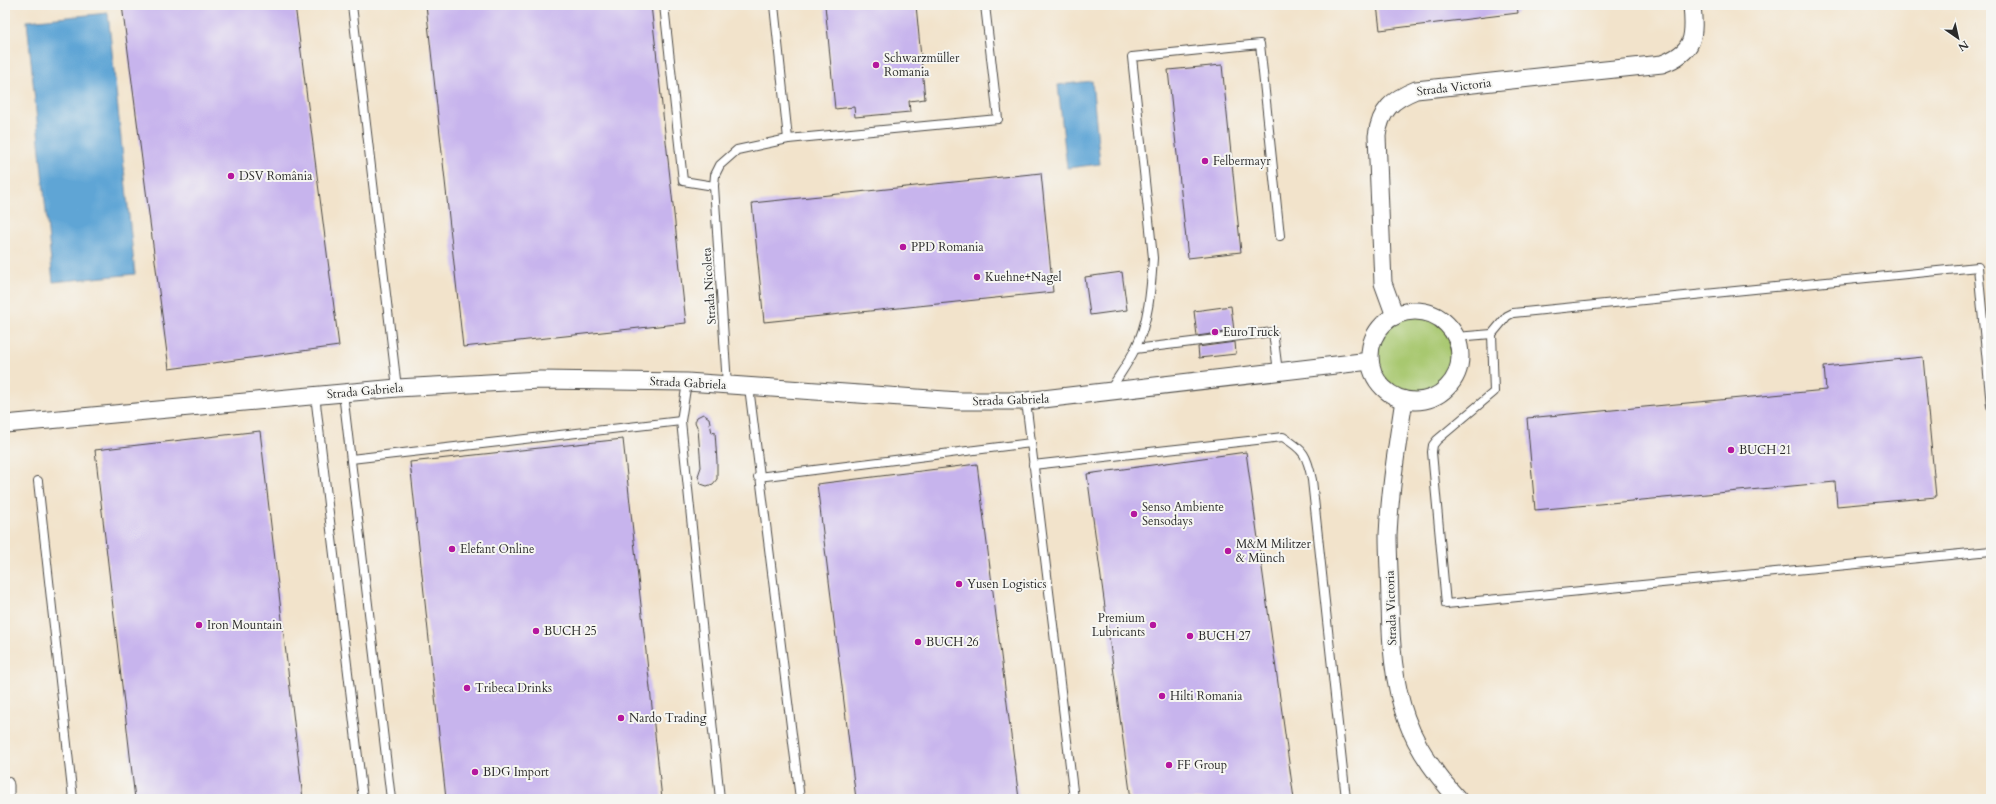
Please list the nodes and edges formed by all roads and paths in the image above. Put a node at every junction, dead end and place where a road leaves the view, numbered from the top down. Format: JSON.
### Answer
{"nodes":[{"id":1,"x":352,"y":5,"type":"edge"},
{"id":2,"x":664,"y":5,"type":"edge"},
{"id":3,"x":774,"y":5,"type":"edge"},
{"id":4,"x":985,"y":5,"type":"edge"},
{"id":5,"x":1692,"y":5,"type":"edge"},
{"id":6,"x":788,"y":139,"type":"junction"},
{"id":7,"x":714,"y":186,"type":"junction"},
{"id":8,"x":1280,"y":236,"type":"dead end"},
{"id":9,"x":1395,"y":316,"type":"junction"},
{"id":10,"x":1492,"y":334,"type":"junction"},
{"id":11,"x":1456,"y":337,"type":"junction"},
{"id":12,"x":1135,"y":349,"type":"junction"},
{"id":13,"x":1370,"y":361,"type":"junction"},
{"id":14,"x":1278,"y":372,"type":"junction"},
{"id":15,"x":687,"y":382,"type":"junction"},
{"id":16,"x":727,"y":385,"type":"junction"},
{"id":17,"x":748,"y":387,"type":"junction"},
{"id":18,"x":397,"y":388,"type":"junction"},
{"id":19,"x":1108,"y":392,"type":"junction"},
{"id":20,"x":342,"y":393,"type":"junction"},
{"id":21,"x":316,"y":395,"type":"junction"},
{"id":22,"x":1404,"y":400,"type":"junction"},
{"id":23,"x":1026,"y":401,"type":"junction"},
{"id":24,"x":1991,"y":406,"type":"edge"},
{"id":25,"x":681,"y":421,"type":"junction"},
{"id":26,"x":5,"y":424,"type":"edge"},
{"id":27,"x":1031,"y":442,"type":"junction"},
{"id":28,"x":351,"y":459,"type":"junction"},
{"id":29,"x":1033,"y":465,"type":"junction"},
{"id":30,"x":758,"y":477,"type":"junction"},
{"id":31,"x":38,"y":481,"type":"dead end"},
{"id":32,"x":1991,"y":551,"type":"edge"},
{"id":33,"x":5,"y":785,"type":"edge"},
{"id":34,"x":5,"y":795,"type":"edge"},
{"id":35,"x":73,"y":799,"type":"edge"},
{"id":36,"x":363,"y":799,"type":"edge"},
{"id":37,"x":391,"y":799,"type":"edge"},
{"id":38,"x":720,"y":799,"type":"edge"},
{"id":39,"x":800,"y":799,"type":"edge"},
{"id":40,"x":1074,"y":799,"type":"edge"},
{"id":41,"x":1346,"y":799,"type":"edge"},
{"id":42,"x":1458,"y":799,"type":"edge"}],
"edges":[{"from":1,"to":18,"type":"lane"},
{"from":2,"to":7,"type":"lane"},
{"from":3,"to":6,"type":"lane"},
{"from":4,"to":6,"type":"lane","name":"Strada Nicoleta"},
{"from":5,"to":9,"type":"street","name":"Strada Victoria"},
{"from":6,"to":7,"type":"lane","name":"Strada Nicoleta"},
{"from":7,"to":16,"type":"lane","name":"Strada Nicoleta"},
{"from":8,"to":12,"type":"lane"},
{"from":9,"to":11,"type":"street"},
{"from":9,"to":13,"type":"street"},
{"from":10,"to":11,"type":"lane"},
{"from":10,"to":24,"type":"lane"},
{"from":10,"to":32,"type":"lane"},
{"from":11,"to":22,"type":"street"},
{"from":12,"to":14,"type":"lane"},
{"from":12,"to":19,"type":"lane"},
{"from":13,"to":14,"type":"street","name":"Strada Gabriela"},
{"from":13,"to":22,"type":"street"},
{"from":14,"to":19,"type":"street","name":"Strada Gabriela"},
{"from":15,"to":16,"type":"street","name":"Strada Gabriela"},
{"from":15,"to":18,"type":"street","name":"Strada Gabriela"},
{"from":15,"to":25,"type":"lane"},
{"from":16,"to":17,"type":"street","name":"Strada Gabriela"},
{"from":17,"to":23,"type":"street","name":"Strada Gabriela"},
{"from":17,"to":30,"type":"lane"},
{"from":18,"to":20,"type":"street","name":"Strada Gabriela"},
{"from":19,"to":23,"type":"street","name":"Strada Gabriela"},
{"from":20,"to":21,"type":"street","name":"Strada Gabriela"},
{"from":20,"to":28,"type":"lane"},
{"from":21,"to":26,"type":"street","name":"Strada Gabriela"},
{"from":21,"to":36,"type":"lane"},
{"from":22,"to":42,"type":"street","name":"Strada Victoria"},
{"from":23,"to":27,"type":"lane"},
{"from":25,"to":28,"type":"lane"},
{"from":25,"to":38,"type":"lane"},
{"from":27,"to":29,"type":"lane"},
{"from":27,"to":30,"type":"lane"},
{"from":28,"to":37,"type":"lane"},
{"from":29,"to":40,"type":"lane"},
{"from":29,"to":41,"type":"lane"},
{"from":30,"to":39,"type":"lane"},
{"from":31,"to":35,"type":"lane"},
{"from":33,"to":34,"type":"street"}]}
